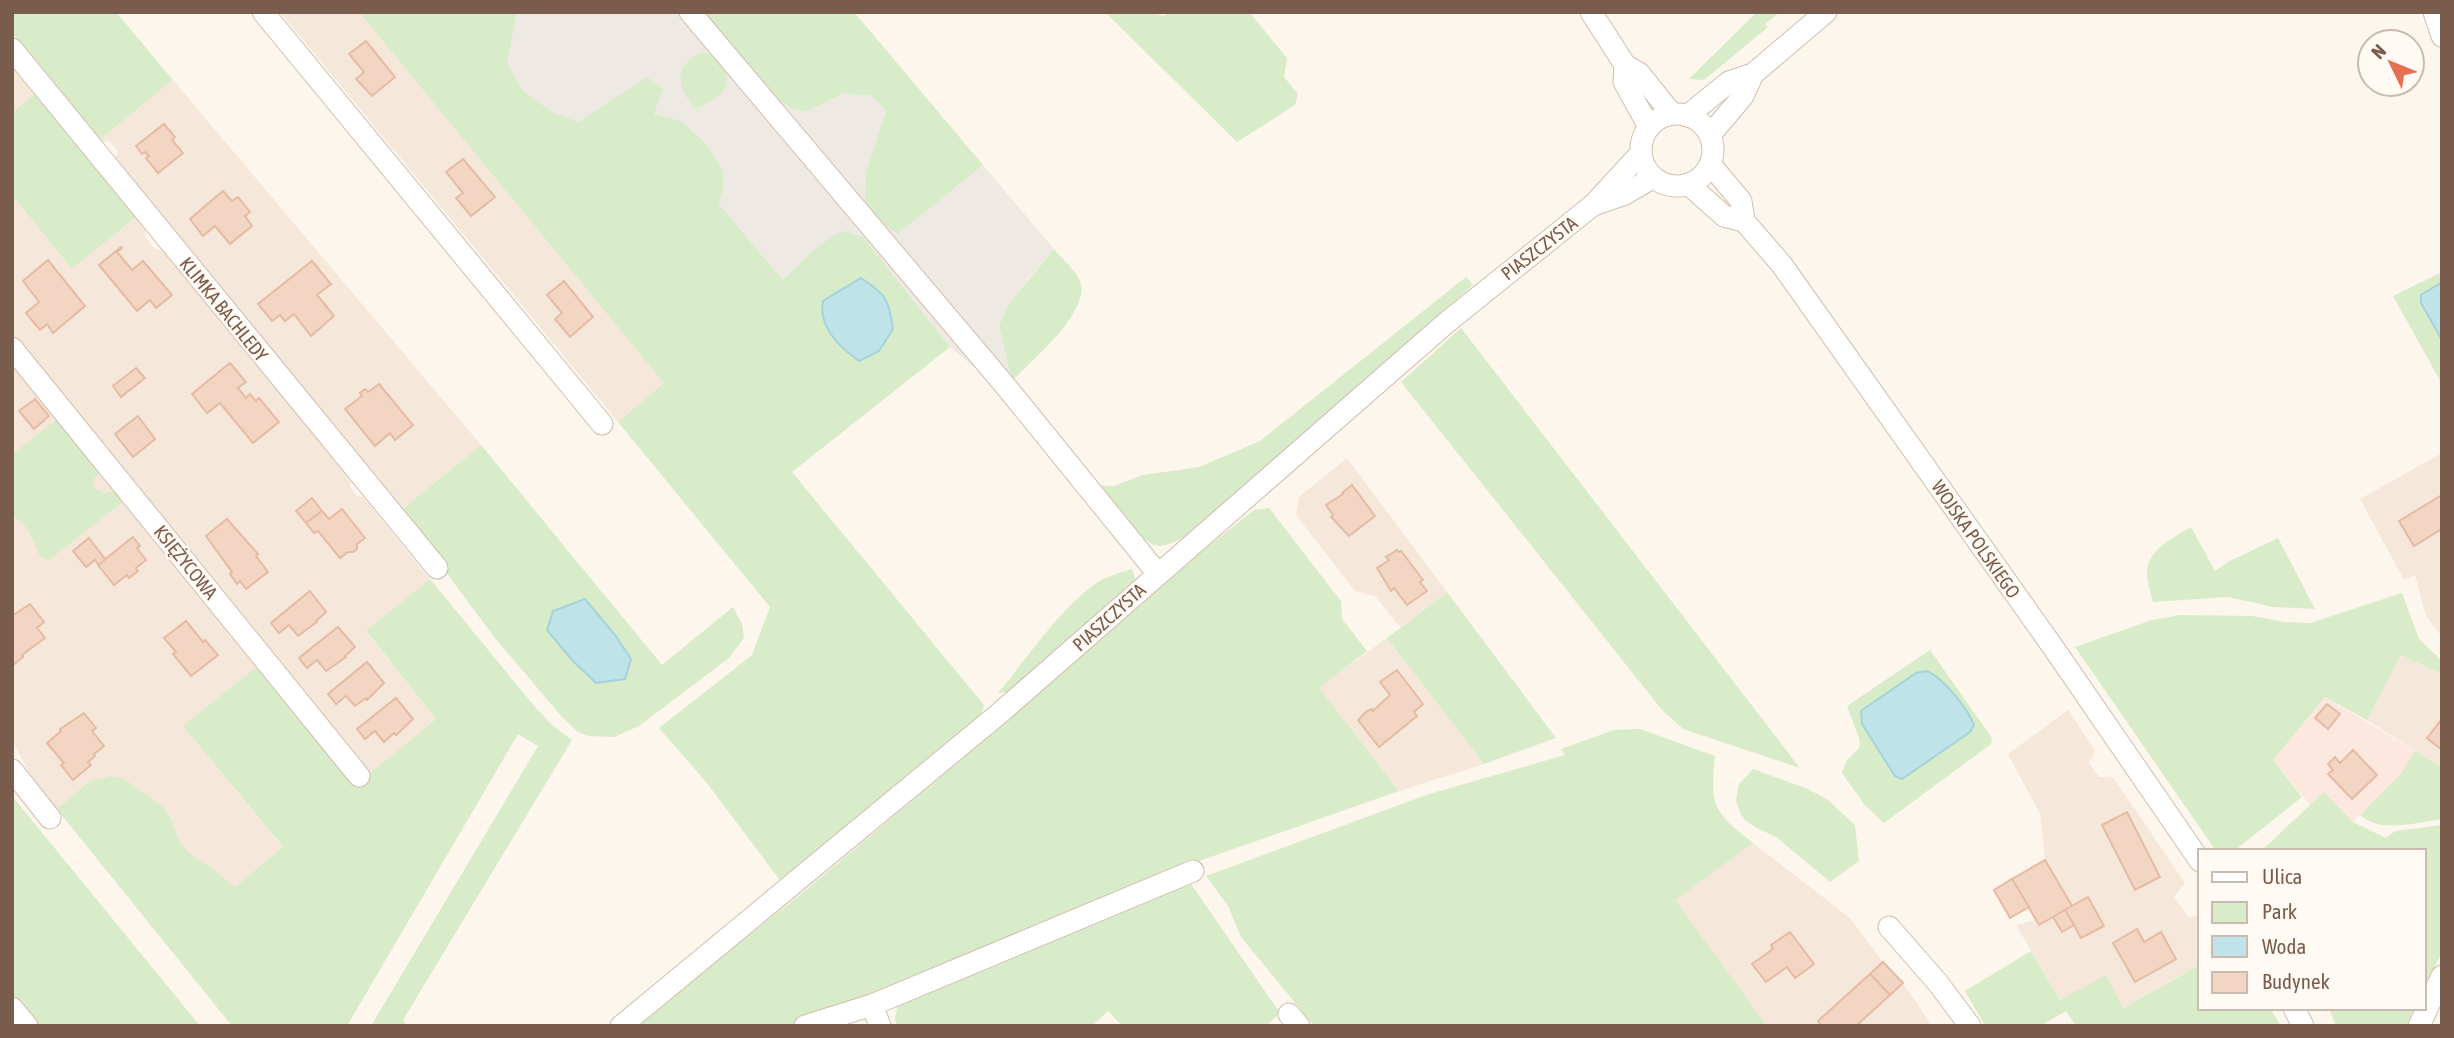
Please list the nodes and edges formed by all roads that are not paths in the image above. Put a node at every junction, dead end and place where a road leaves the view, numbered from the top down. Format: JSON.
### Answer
{"nodes":[{"id":1,"x":263,"y":12,"type":"edge"},
{"id":2,"x":690,"y":12,"type":"edge"},
{"id":3,"x":1591,"y":12,"type":"edge"},
{"id":4,"x":1826,"y":12,"type":"edge"},
{"id":5,"x":2434,"y":12,"type":"edge"},
{"id":6,"x":2442,"y":36,"type":"edge"},
{"id":7,"x":12,"y":49,"type":"edge"},
{"id":8,"x":1625,"y":65,"type":"junction"},
{"id":9,"x":1753,"y":74,"type":"junction"},
{"id":10,"x":1680,"y":115,"type":"junction"},
{"id":11,"x":1649,"y":127,"type":"junction"},
{"id":12,"x":1710,"y":135,"type":"junction"},
{"id":13,"x":1641,"y":153,"type":"junction"},
{"id":14,"x":1710,"y":164,"type":"junction"},
{"id":15,"x":1652,"y":177,"type":"junction"},
{"id":16,"x":1688,"y":184,"type":"junction"},
{"id":17,"x":1593,"y":205,"type":"junction"},
{"id":18,"x":1744,"y":221,"type":"junction"},
{"id":19,"x":12,"y":348,"type":"edge"},
{"id":20,"x":602,"y":424,"type":"dead end"},
{"id":21,"x":437,"y":568,"type":"dead end"},
{"id":22,"x":1158,"y":574,"type":"junction"},
{"id":23,"x":12,"y":770,"type":"edge"},
{"id":24,"x":359,"y":776,"type":"dead end"},
{"id":25,"x":50,"y":818,"type":"dead end"},
{"id":26,"x":2198,"y":858,"type":"edge"},
{"id":27,"x":1193,"y":871,"type":"dead end"},
{"id":28,"x":1889,"y":927,"type":"dead end"},
{"id":29,"x":2442,"y":976,"type":"edge"},
{"id":30,"x":872,"y":1005,"type":"junction"},
{"id":31,"x":12,"y":1008,"type":"edge"},
{"id":32,"x":2295,"y":1010,"type":"edge"},
{"id":33,"x":27,"y":1026,"type":"edge"},
{"id":34,"x":621,"y":1026,"type":"edge"},
{"id":35,"x":804,"y":1026,"type":"edge"},
{"id":36,"x":880,"y":1026,"type":"edge"},
{"id":37,"x":1970,"y":1026,"type":"edge"},
{"id":38,"x":2303,"y":1026,"type":"edge"},
{"id":39,"x":2419,"y":1026,"type":"edge"}],
"edges":[{"from":1,"to":20,"type":"street"},
{"from":2,"to":22,"type":"street"},
{"from":3,"to":8,"type":"street"},
{"from":4,"to":9,"type":"street"},
{"from":5,"to":6,"type":"street"},
{"from":7,"to":21,"type":"street","name":"KLIMKA BACHLEDY"},
{"from":8,"to":10,"type":"street"},
{"from":8,"to":11,"type":"street"},
{"from":9,"to":10,"type":"street"},
{"from":9,"to":12,"type":"street"},
{"from":10,"to":11,"type":"street"},
{"from":10,"to":12,"type":"street"},
{"from":11,"to":13,"type":"street"},
{"from":12,"to":14,"type":"street"},
{"from":13,"to":15,"type":"street"},
{"from":13,"to":17,"type":"street","name":"PIASZCZYSTA"},
{"from":14,"to":16,"type":"street"},
{"from":14,"to":18,"type":"street","name":"WOJSKA POLSKIEGO"},
{"from":15,"to":16,"type":"street"},
{"from":15,"to":17,"type":"street","name":"PIASZCZYSTA"},
{"from":16,"to":18,"type":"street","name":"WOJSKA POLSKIEGO"},
{"from":17,"to":22,"type":"street","name":"PIASZCZYSTA"},
{"from":18,"to":26,"type":"street","name":"WOJSKA POLSKIEGO"},
{"from":19,"to":24,"type":"street","name":"KSIĘŻYCOWA"},
{"from":22,"to":34,"type":"street","name":"PIASZCZYSTA"},
{"from":23,"to":25,"type":"street"},
{"from":27,"to":30,"type":"street"},
{"from":28,"to":37,"type":"street"},
{"from":29,"to":39,"type":"street"},
{"from":30,"to":35,"type":"street"},
{"from":30,"to":36,"type":"street"},
{"from":31,"to":33,"type":"street"},
{"from":32,"to":38,"type":"street"}]}
